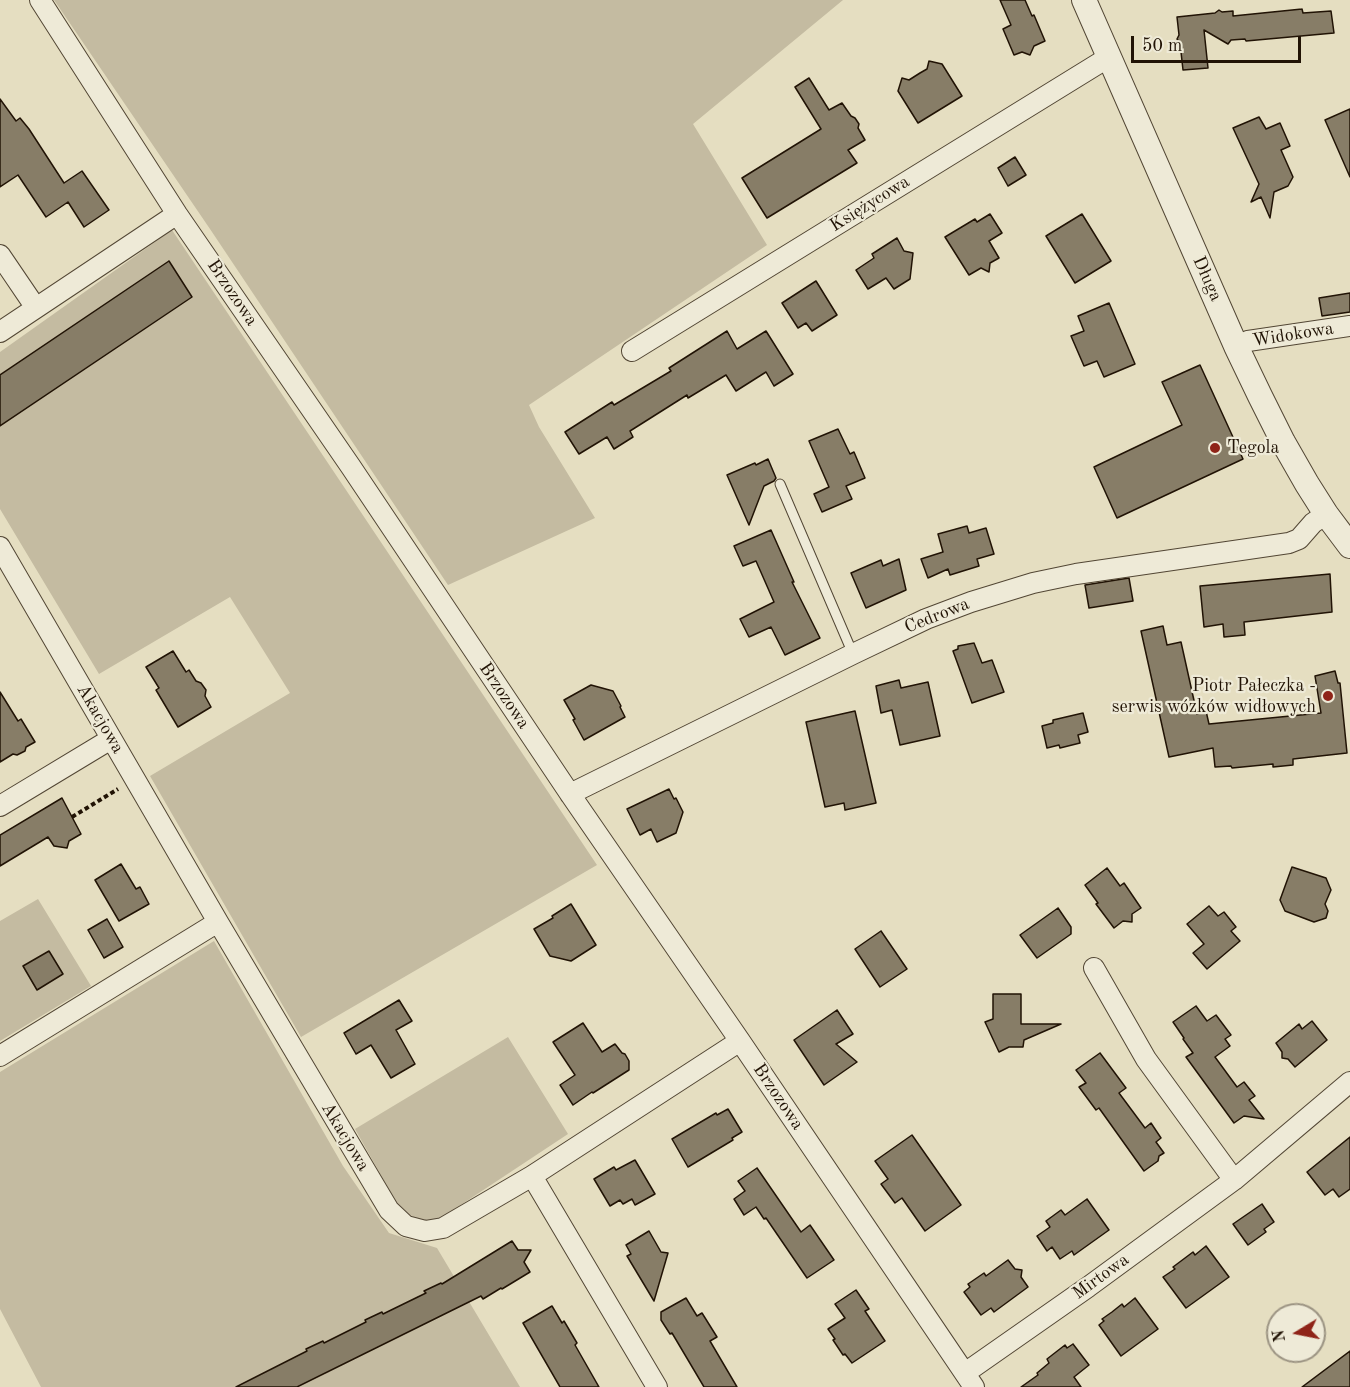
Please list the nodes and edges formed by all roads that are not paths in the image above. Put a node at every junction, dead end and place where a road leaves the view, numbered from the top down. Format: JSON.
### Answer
{"nodes":[{"id":1,"x":40,"y":0,"type":"edge"},
{"id":2,"x":1084,"y":0,"type":"edge"},
{"id":3,"x":1109,"y":57,"type":"junction"},
{"id":4,"x":177,"y":214,"type":"junction"},
{"id":5,"x":0,"y":255,"type":"edge"},
{"id":6,"x":36,"y":308,"type":"junction"},
{"id":7,"x":1350,"y":326,"type":"edge"},
{"id":8,"x":0,"y":332,"type":"edge"},
{"id":9,"x":1236,"y":346,"type":"junction"},
{"id":10,"x":632,"y":351,"type":"dead end"},
{"id":11,"x":780,"y":484,"type":"dead end"},
{"id":12,"x":1326,"y":514,"type":"junction"},
{"id":13,"x":1350,"y":546,"type":"edge"},
{"id":14,"x":0,"y":548,"type":"edge"},
{"id":15,"x":853,"y":654,"type":"junction"},
{"id":16,"x":111,"y":739,"type":"junction"},
{"id":17,"x":570,"y":794,"type":"junction"},
{"id":18,"x":0,"y":806,"type":"edge"},
{"id":19,"x":218,"y":922,"type":"junction"},
{"id":20,"x":1094,"y":968,"type":"dead end"},
{"id":21,"x":740,"y":1041,"type":"junction"},
{"id":22,"x":0,"y":1056,"type":"edge"},
{"id":23,"x":1350,"y":1082,"type":"edge"},
{"id":24,"x":532,"y":1176,"type":"junction"},
{"id":25,"x":1234,"y":1180,"type":"junction"},
{"id":26,"x":970,"y":1380,"type":"edge"},
{"id":27,"x":657,"y":1387,"type":"edge"}],
"edges":[{"from":1,"to":4,"type":"street","name":"Brzozowa"},
{"from":2,"to":3,"type":"street","name":"Długa"},
{"from":3,"to":9,"type":"street","name":"Długa"},
{"from":3,"to":10,"type":"street","name":"Księżycowa"},
{"from":4,"to":6,"type":"street"},
{"from":4,"to":17,"type":"street","name":"Brzozowa"},
{"from":5,"to":6,"type":"street"},
{"from":6,"to":8,"type":"street"},
{"from":7,"to":9,"type":"street","name":"Widokowa"},
{"from":9,"to":12,"type":"street","name":"Długa"},
{"from":11,"to":15,"type":"lane"},
{"from":12,"to":13,"type":"street","name":"Długa"},
{"from":12,"to":15,"type":"street","name":"Cedrowa"},
{"from":14,"to":16,"type":"street","name":"Akacjowa"},
{"from":15,"to":17,"type":"street","name":"Cedrowa"},
{"from":16,"to":18,"type":"street"},
{"from":16,"to":19,"type":"street","name":"Akacjowa"},
{"from":17,"to":21,"type":"street","name":"Brzozowa"},
{"from":19,"to":22,"type":"street"},
{"from":19,"to":24,"type":"street","name":"Akacjowa"},
{"from":20,"to":25,"type":"street"},
{"from":21,"to":24,"type":"street","name":"Akacjowa"},
{"from":21,"to":26,"type":"street","name":"Brzozowa"},
{"from":23,"to":25,"type":"street","name":"Mirtowa"},
{"from":24,"to":27,"type":"street"},
{"from":25,"to":26,"type":"street","name":"Mirtowa"}]}
